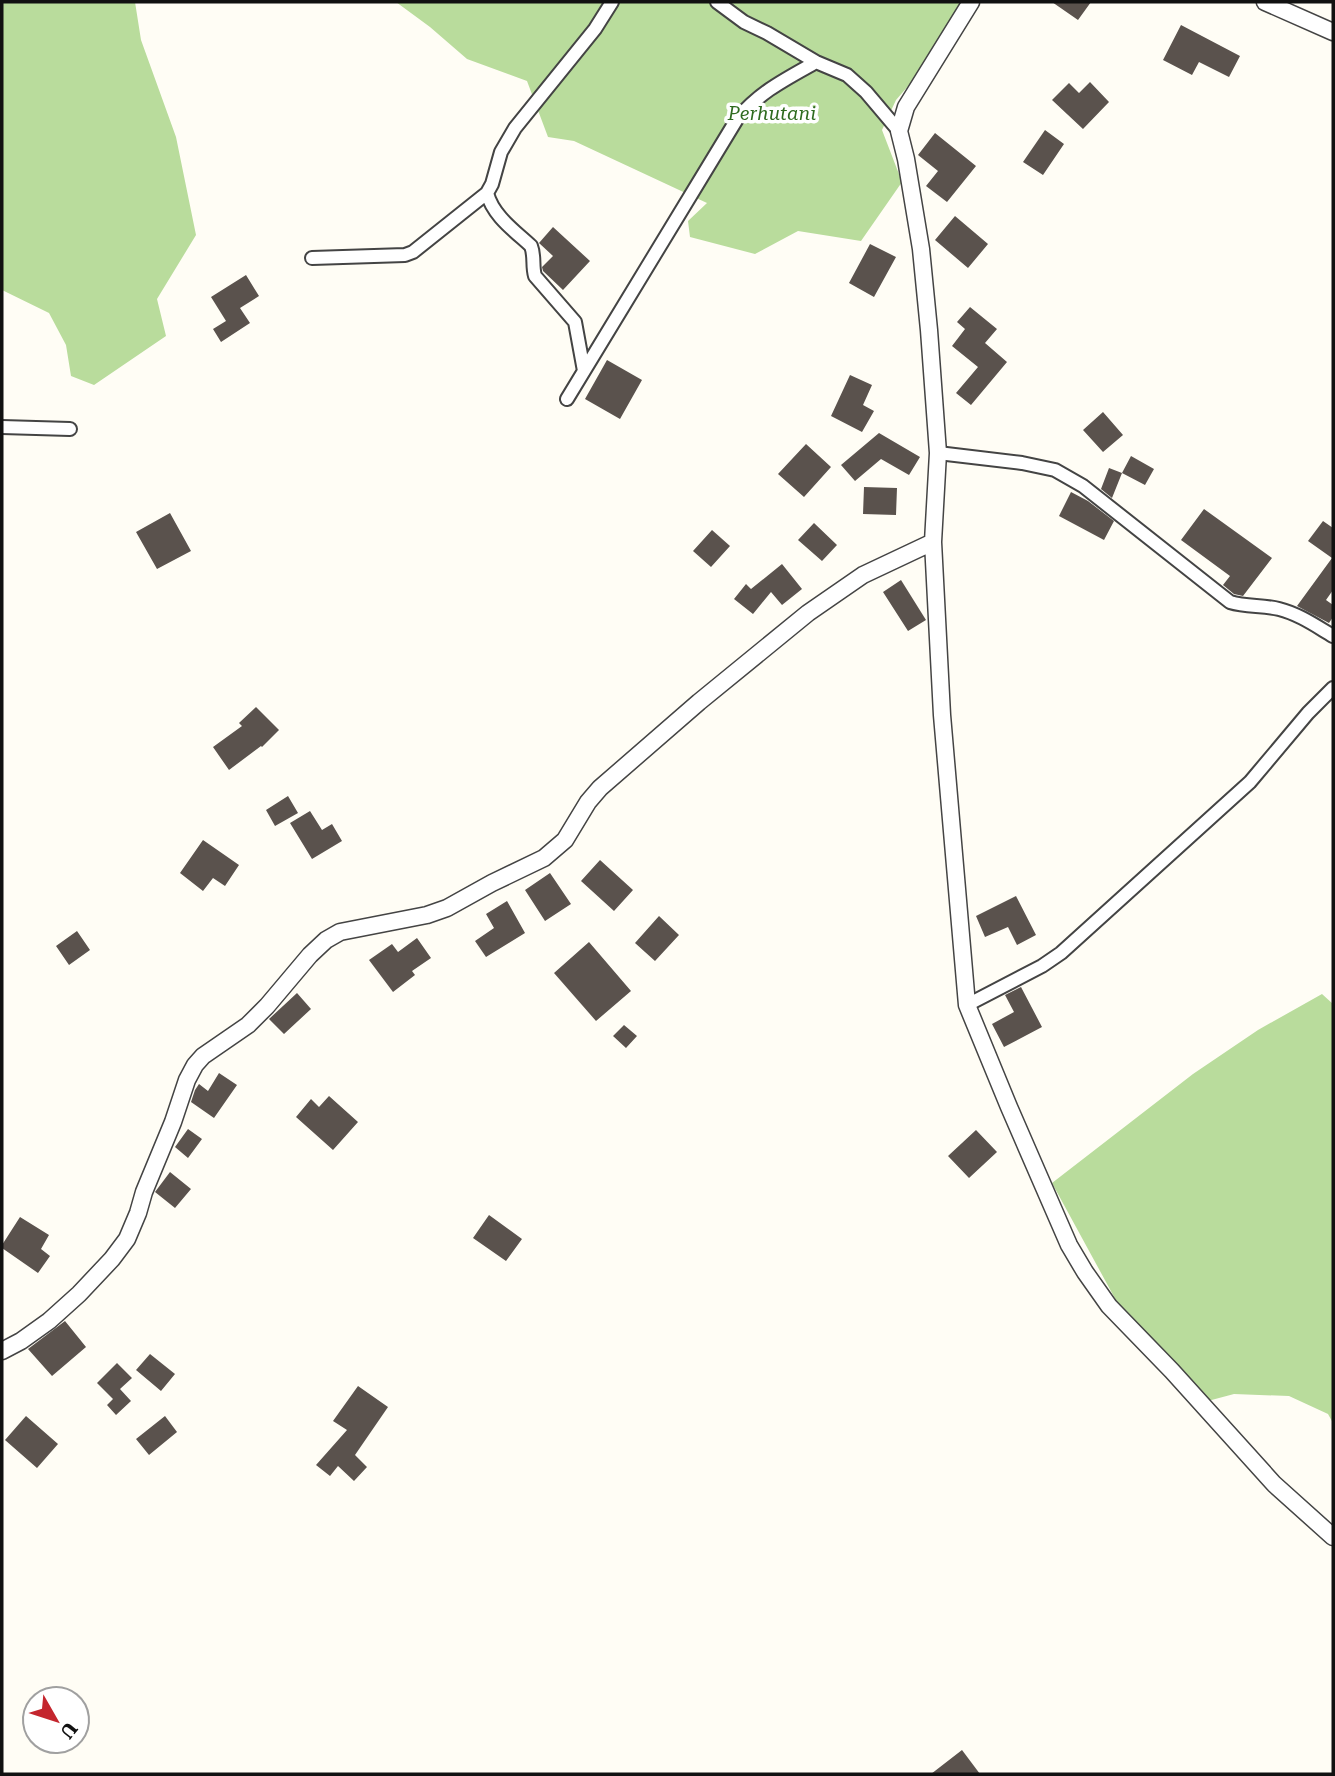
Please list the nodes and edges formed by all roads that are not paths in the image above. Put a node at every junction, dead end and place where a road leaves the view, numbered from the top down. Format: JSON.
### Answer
{"nodes":[{"id":1,"x":612,"y":2,"type":"edge"},
{"id":2,"x":717,"y":2,"type":"edge"},
{"id":3,"x":971,"y":2,"type":"edge"},
{"id":4,"x":1265,"y":2,"type":"edge"},
{"id":5,"x":1333,"y":32,"type":"edge"},
{"id":6,"x":816,"y":62,"type":"junction"},
{"id":7,"x":906,"y":107,"type":"junction"},
{"id":8,"x":880,"y":108,"type":"junction"},
{"id":9,"x":899,"y":131,"type":"junction"},
{"id":10,"x":487,"y":193,"type":"junction"},
{"id":11,"x":312,"y":258,"type":"dead end"},
{"id":12,"x":584,"y":371,"type":"junction"},
{"id":13,"x":567,"y":399,"type":"dead end"},
{"id":14,"x":2,"y":427,"type":"edge"},
{"id":15,"x":70,"y":429,"type":"dead end"},
{"id":16,"x":938,"y":453,"type":"junction"},
{"id":17,"x":933,"y":542,"type":"junction"},
{"id":18,"x":1333,"y":636,"type":"edge"},
{"id":19,"x":1333,"y":688,"type":"edge"},
{"id":20,"x":967,"y":1005,"type":"junction"},
{"id":21,"x":2,"y":1351,"type":"edge"},
{"id":22,"x":1333,"y":1537,"type":"edge"}],
"edges":[{"from":1,"to":10,"type":"street"},
{"from":2,"to":6,"type":"street"},
{"from":3,"to":7,"type":"street"},
{"from":4,"to":5,"type":"street"},
{"from":6,"to":8,"type":"street"},
{"from":6,"to":12,"type":"street"},
{"from":7,"to":8,"type":"street"},
{"from":7,"to":9,"type":"street"},
{"from":8,"to":9,"type":"street"},
{"from":9,"to":16,"type":"street"},
{"from":10,"to":11,"type":"street"},
{"from":10,"to":12,"type":"street"},
{"from":12,"to":13,"type":"street"},
{"from":14,"to":15,"type":"street"},
{"from":16,"to":17,"type":"street"},
{"from":16,"to":18,"type":"street"},
{"from":17,"to":20,"type":"street"},
{"from":17,"to":21,"type":"street"},
{"from":19,"to":20,"type":"street"},
{"from":20,"to":22,"type":"street"}]}
